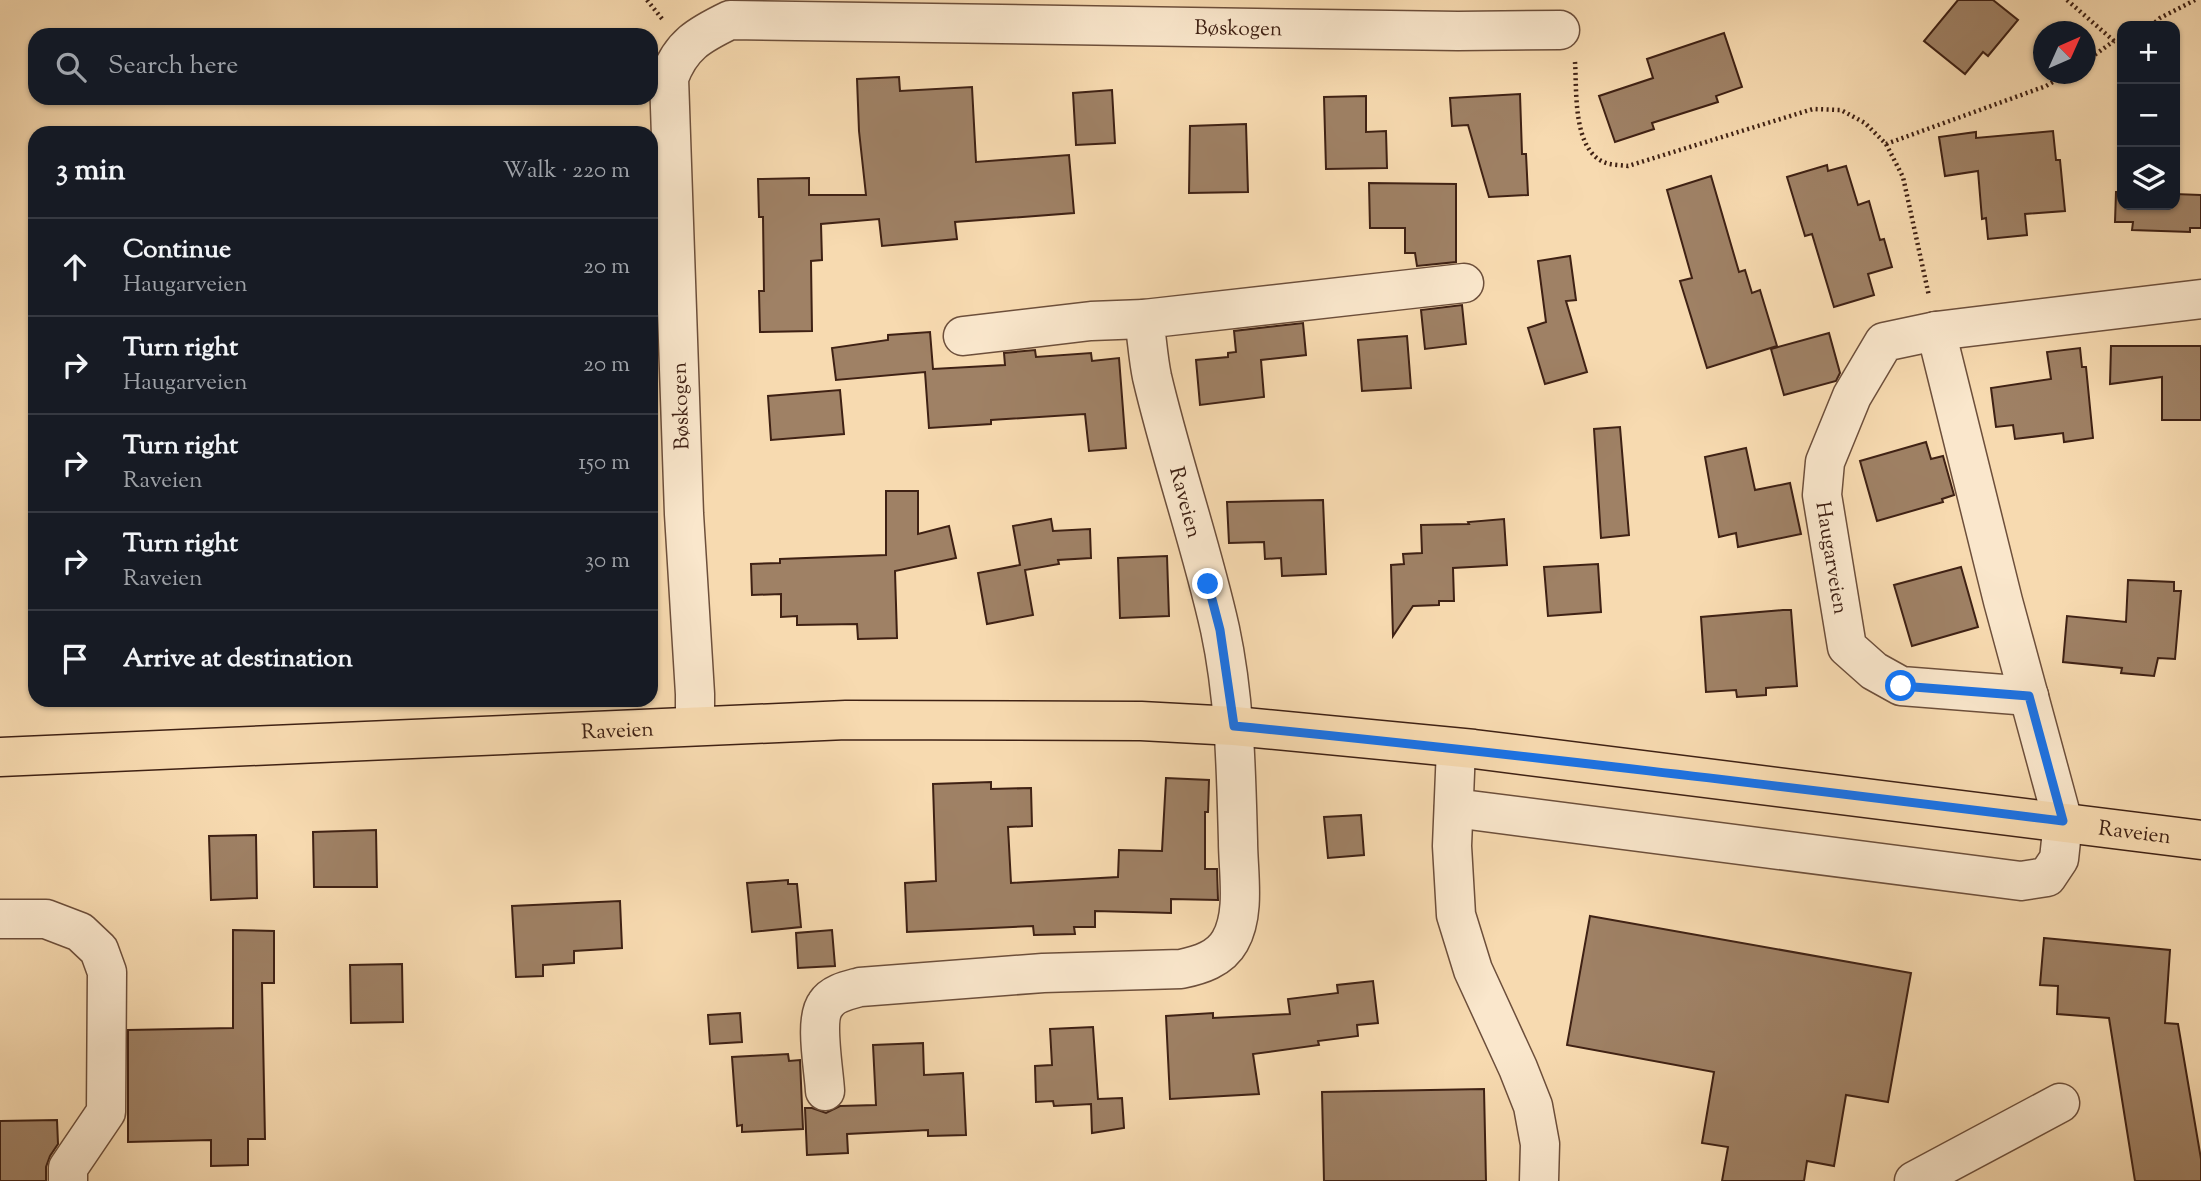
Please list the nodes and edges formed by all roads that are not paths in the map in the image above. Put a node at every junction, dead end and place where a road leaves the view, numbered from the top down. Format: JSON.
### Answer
{"nodes":[{"id":1,"x":1456,"y":16,"type":"edge"},
{"id":2,"x":1560,"y":30,"type":"road end"},
{"id":3,"x":1464,"y":283,"type":"dead end"},
{"id":4,"x":2201,"y":299,"type":"edge"},
{"id":5,"x":1144,"y":319,"type":"junction"},
{"id":6,"x":1936,"y":331,"type":"junction"},
{"id":7,"x":963,"y":336,"type":"dead end"},
{"id":8,"x":2029,"y":696,"type":"junction"},
{"id":9,"x":695,"y":726,"type":"junction"},
{"id":10,"x":1234,"y":726,"type":"junction"},
{"id":11,"x":1456,"y":748,"type":"junction"},
{"id":12,"x":0,"y":757,"type":"edge"},
{"id":13,"x":1454,"y":808,"type":"junction"},
{"id":14,"x":2063,"y":821,"type":"junction"},
{"id":15,"x":2201,"y":840,"type":"edge"},
{"id":16,"x":0,"y":919,"type":"edge"},
{"id":17,"x":825,"y":1091,"type":"dead end"},
{"id":18,"x":2060,"y":1103,"type":"dead end"},
{"id":19,"x":68,"y":1181,"type":"edge"},
{"id":20,"x":1539,"y":1181,"type":"edge"},
{"id":21,"x":1914,"y":1181,"type":"edge"}],
"edges":[{"from":1,"to":2,"type":"street","name":"Bøskogen"},
{"from":1,"to":9,"type":"street","name":"Bøskogen"},
{"from":3,"to":5,"type":"street"},
{"from":4,"to":6,"type":"street","name":"Haugarveien"},
{"from":5,"to":7,"type":"street"},
{"from":5,"to":10,"type":"street","name":"Raveien"},
{"from":6,"to":8,"type":"street"},
{"from":6,"to":8,"type":"street","name":"Haugarveien"},
{"from":8,"to":14,"type":"street"},
{"from":9,"to":10,"type":"main road","name":"Raveien"},
{"from":9,"to":12,"type":"main road","name":"Raveien"},
{"from":10,"to":11,"type":"main road","name":"Raveien"},
{"from":10,"to":17,"type":"street"},
{"from":11,"to":13,"type":"street"},
{"from":11,"to":14,"type":"main road","name":"Raveien"},
{"from":13,"to":14,"type":"street"},
{"from":13,"to":20,"type":"street"},
{"from":14,"to":15,"type":"main road","name":"Raveien"},
{"from":16,"to":19,"type":"street"},
{"from":18,"to":21,"type":"street"}]}
